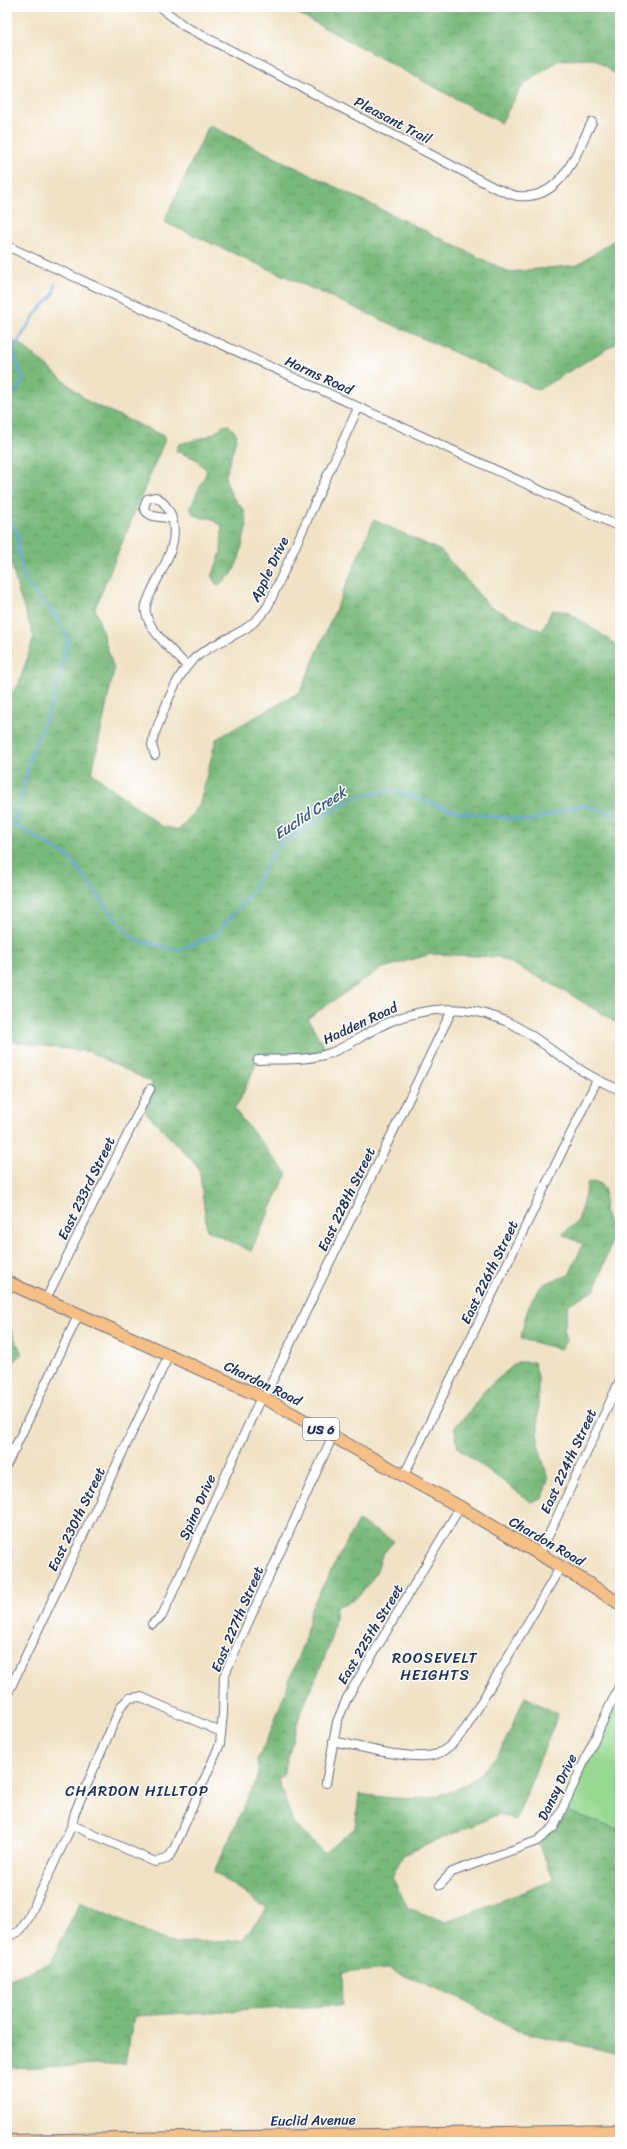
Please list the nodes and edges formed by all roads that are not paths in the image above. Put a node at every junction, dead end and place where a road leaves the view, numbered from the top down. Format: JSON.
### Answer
{"nodes":[{"id":1,"x":9,"y":7,"type":"edge"},
{"id":2,"x":160,"y":7,"type":"edge"},
{"id":3,"x":7,"y":11,"type":"edge"},
{"id":4,"x":592,"y":122,"type":"dead end"},
{"id":5,"x":7,"y":246,"type":"edge"},
{"id":6,"x":358,"y":408,"type":"junction"},
{"id":7,"x":172,"y":519,"type":"dead end"},
{"id":8,"x":620,"y":527,"type":"edge"},
{"id":9,"x":187,"y":666,"type":"junction"},
{"id":10,"x":155,"y":755,"type":"dead end"},
{"id":11,"x":452,"y":1010,"type":"junction"},
{"id":12,"x":258,"y":1060,"type":"dead end"},
{"id":13,"x":597,"y":1080,"type":"junction"},
{"id":14,"x":150,"y":1089,"type":"dead end"},
{"id":15,"x":620,"y":1090,"type":"edge"},
{"id":16,"x":7,"y":1282,"type":"edge"},
{"id":17,"x":46,"y":1299,"type":"junction"},
{"id":18,"x":79,"y":1314,"type":"junction"},
{"id":19,"x":169,"y":1355,"type":"junction"},
{"id":20,"x":620,"y":1380,"type":"edge"},
{"id":21,"x":262,"y":1398,"type":"junction"},
{"id":22,"x":333,"y":1435,"type":"junction"},
{"id":23,"x":11,"y":1448,"type":"edge"},
{"id":24,"x":7,"y":1464,"type":"edge"},
{"id":25,"x":404,"y":1475,"type":"junction"},
{"id":26,"x":460,"y":1507,"type":"junction"},
{"id":27,"x":540,"y":1554,"type":"junction"},
{"id":28,"x":561,"y":1566,"type":"junction"},
{"id":29,"x":620,"y":1604,"type":"edge"},
{"id":30,"x":152,"y":1624,"type":"dead end"},
{"id":31,"x":620,"y":1684,"type":"edge"},
{"id":32,"x":7,"y":1694,"type":"edge"},
{"id":33,"x":221,"y":1732,"type":"junction"},
{"id":34,"x":333,"y":1741,"type":"junction"},
{"id":35,"x":326,"y":1783,"type":"dead end"},
{"id":36,"x":72,"y":1825,"type":"junction"},
{"id":37,"x":440,"y":1885,"type":"dead end"},
{"id":38,"x":7,"y":1937,"type":"edge"},
{"id":39,"x":620,"y":2131,"type":"edge"},
{"id":40,"x":529,"y":2137,"type":"edge"},
{"id":41,"x":446,"y":2138,"type":"edge"},
{"id":42,"x":7,"y":2141,"type":"edge"}],
"edges":[{"from":1,"to":3,"type":"street"},
{"from":2,"to":4,"type":"street","name":"Pleasant Trail"},
{"from":5,"to":6,"type":"street","name":"Harms Road"},
{"from":6,"to":8,"type":"street","name":"Harms Road"},
{"from":6,"to":9,"type":"street","name":"Apple Drive"},
{"from":7,"to":9,"type":"street"},
{"from":9,"to":10,"type":"street","name":"Apple Drive"},
{"from":11,"to":12,"type":"street","name":"Hadden Road"},
{"from":11,"to":13,"type":"street","name":"Hadden Road"},
{"from":11,"to":21,"type":"street","name":"East 228th Street"},
{"from":13,"to":15,"type":"street","name":"Hadden Road"},
{"from":13,"to":25,"type":"street","name":"East 226th Street"},
{"from":14,"to":17,"type":"street","name":"East 233rd Street"},
{"from":16,"to":17,"type":"main road","name":"Chardon Road","number":"US 6"},
{"from":17,"to":18,"type":"main road","name":"Chardon Road","number":"US 6"},
{"from":18,"to":19,"type":"main road","name":"Chardon Road","number":"US 6"},
{"from":18,"to":23,"type":"street"},
{"from":19,"to":21,"type":"main road","name":"Chardon Road","number":"US 6"},
{"from":19,"to":32,"type":"street","name":"East 230th Street"},
{"from":20,"to":27,"type":"street","name":"East 224th Street"},
{"from":21,"to":22,"type":"main road","name":"Chardon Road","number":"US 6"},
{"from":21,"to":30,"type":"street","name":"Spino Drive"},
{"from":22,"to":25,"type":"main road","name":"Chardon Road","number":"US 6"},
{"from":22,"to":33,"type":"street","name":"East 227th Street"},
{"from":23,"to":24,"type":"street"},
{"from":25,"to":26,"type":"main road","name":"Chardon Road","number":"US 6"},
{"from":26,"to":27,"type":"main road","name":"Chardon Road","number":"US 6"},
{"from":26,"to":34,"type":"street","name":"East 225th Street"},
{"from":27,"to":28,"type":"main road","name":"Chardon Road","number":"US 6"},
{"from":28,"to":29,"type":"main road","name":"Chardon Road","number":"US 6"},
{"from":28,"to":34,"type":"street"},
{"from":31,"to":37,"type":"street","name":"Dansy Drive"},
{"from":33,"to":36,"type":"street"},
{"from":33,"to":36,"type":"street","name":"East 227th Street"},
{"from":34,"to":35,"type":"street","name":"East 225th Street"},
{"from":36,"to":38,"type":"street"},
{"from":39,"to":40,"type":"main road","name":"Euclid Avenue"},
{"from":40,"to":41,"type":"main road","name":"Euclid Avenue"},
{"from":41,"to":42,"type":"main road","name":"Euclid Avenue"}]}
